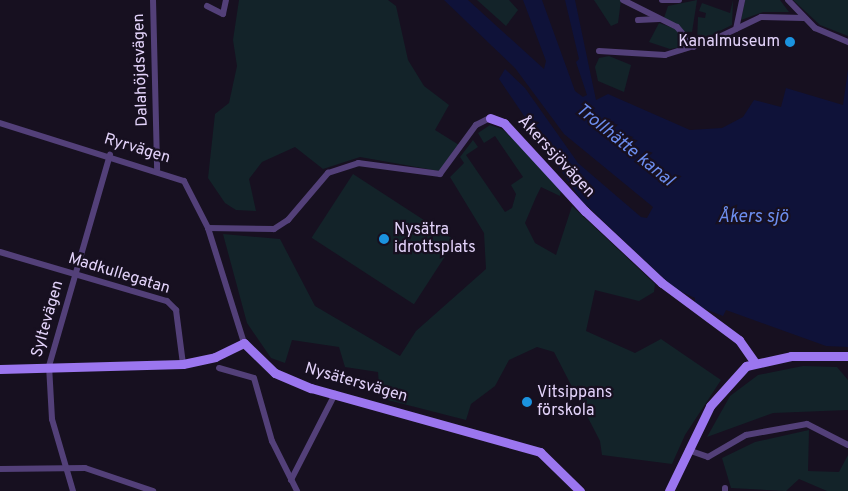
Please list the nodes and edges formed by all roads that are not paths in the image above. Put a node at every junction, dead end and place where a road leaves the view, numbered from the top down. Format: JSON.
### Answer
{"nodes":[{"id":1,"x":153,"y":0,"type":"edge"},
{"id":2,"x":226,"y":0,"type":"edge"},
{"id":3,"x":623,"y":0,"type":"edge"},
{"id":4,"x":662,"y":0,"type":"edge"},
{"id":5,"x":679,"y":0,"type":"edge"},
{"id":6,"x":742,"y":0,"type":"edge"},
{"id":7,"x":788,"y":0,"type":"edge"},
{"id":8,"x":207,"y":6,"type":"dead end"},
{"id":9,"x":804,"y":18,"type":"junction"},
{"id":10,"x":659,"y":19,"type":"junction"},
{"id":11,"x":638,"y":20,"type":"dead end"},
{"id":12,"x":736,"y":29,"type":"junction"},
{"id":13,"x":848,"y":42,"type":"edge"},
{"id":14,"x":694,"y":46,"type":"junction"},
{"id":15,"x":599,"y":52,"type":"dead end"},
{"id":16,"x":490,"y":118,"type":"joint"},
{"id":17,"x":0,"y":123,"type":"edge"},
{"id":18,"x":110,"y":155,"type":"junction"},
{"id":19,"x":157,"y":169,"type":"junction"},
{"id":20,"x":208,"y":228,"type":"junction"},
{"id":21,"x":0,"y":252,"type":"edge"},
{"id":22,"x":75,"y":274,"type":"junction"},
{"id":23,"x":244,"y":343,"type":"junction"},
{"id":24,"x":848,"y":356,"type":"edge"},
{"id":25,"x":755,"y":363,"type":"junction"},
{"id":26,"x":183,"y":364,"type":"junction"},
{"id":27,"x":49,"y":366,"type":"junction"},
{"id":28,"x":0,"y":368,"type":"edge"},
{"id":29,"x":219,"y":368,"type":"dead end"},
{"id":30,"x":335,"y":394,"type":"junction"},
{"id":31,"x":848,"y":445,"type":"edge"},
{"id":32,"x":688,"y":450,"type":"junction"},
{"id":33,"x":65,"y":466,"type":"junction"},
{"id":34,"x":0,"y":469,"type":"edge"},
{"id":35,"x":291,"y":480,"type":"junction"},
{"id":36,"x":72,"y":491,"type":"edge"},
{"id":37,"x":153,"y":491,"type":"edge"},
{"id":38,"x":297,"y":491,"type":"edge"},
{"id":39,"x":580,"y":491,"type":"edge"},
{"id":40,"x":670,"y":491,"type":"edge"}],
"edges":[{"from":1,"to":19,"type":"street","name":"Dalahöjdsvägen"},
{"from":2,"to":8,"type":"street"},
{"from":3,"to":10,"type":"street"},
{"from":4,"to":5,"type":"street"},
{"from":6,"to":12,"type":"street"},
{"from":7,"to":9,"type":"street"},
{"from":9,"to":12,"type":"street"},
{"from":9,"to":13,"type":"street"},
{"from":10,"to":11,"type":"street"},
{"from":10,"to":14,"type":"street"},
{"from":12,"to":14,"type":"street"},
{"from":14,"to":15,"type":"street"},
{"from":16,"to":20,"type":"street","name":"Åkerssjövägen"},
{"from":16,"to":25,"type":"street","name":"Åkerssjövägen"},
{"from":17,"to":18,"type":"street","name":"Ryrvägen"},
{"from":18,"to":19,"type":"street","name":"Ryrvägen"},
{"from":18,"to":22,"type":"street","name":"Syltevägen"},
{"from":19,"to":20,"type":"street","name":"Ryrvägen"},
{"from":20,"to":23,"type":"street","name":"Ryrvägen"},
{"from":21,"to":22,"type":"street","name":"Madkullegatan"},
{"from":22,"to":26,"type":"street","name":"Madkullegatan"},
{"from":22,"to":27,"type":"street","name":"Syltevägen"},
{"from":23,"to":26,"type":"street"},
{"from":23,"to":30,"type":"street","name":"Nysätersvägen"},
{"from":24,"to":25,"type":"street"},
{"from":25,"to":32,"type":"street"},
{"from":26,"to":27,"type":"street"},
{"from":27,"to":28,"type":"street"},
{"from":27,"to":33,"type":"street","name":"Syltevägen"},
{"from":29,"to":35,"type":"street"},
{"from":30,"to":35,"type":"street"},
{"from":30,"to":39,"type":"street","name":"Nysätersvägen"},
{"from":31,"to":32,"type":"street"},
{"from":32,"to":40,"type":"street"},
{"from":33,"to":34,"type":"street"},
{"from":33,"to":36,"type":"street","name":"Syltevägen"},
{"from":33,"to":37,"type":"street"},
{"from":35,"to":38,"type":"street"}]}
